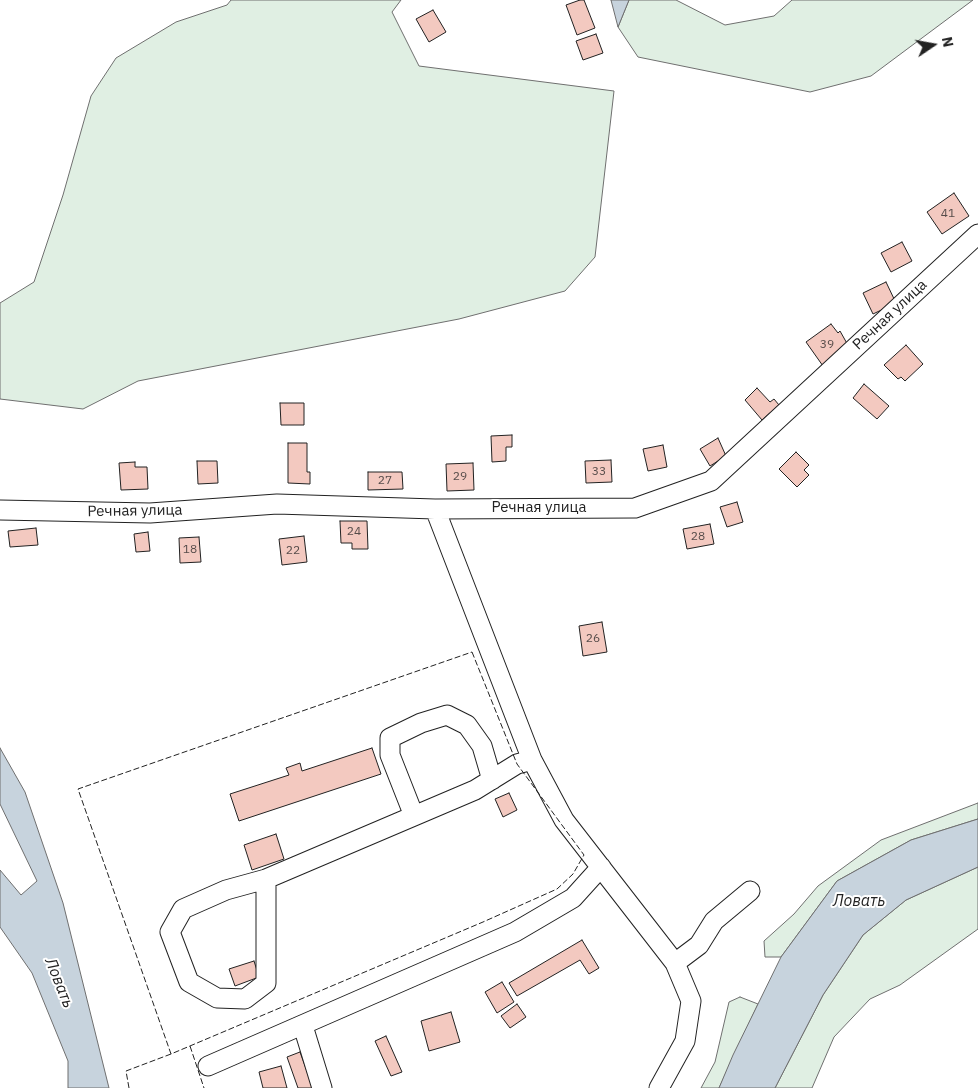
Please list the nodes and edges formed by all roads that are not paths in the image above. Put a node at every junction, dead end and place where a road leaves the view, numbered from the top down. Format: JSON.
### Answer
{"nodes":[{"id":1,"x":978,"y":234,"type":"edge"},
{"id":2,"x":435,"y":509,"type":"junction"},
{"id":3,"x":0,"y":510,"type":"edge"},
{"id":4,"x":532,"y":760,"type":"junction"},
{"id":5,"x":492,"y":780,"type":"junction"},
{"id":6,"x":414,"y":816,"type":"junction"},
{"id":7,"x":601,"y":867,"type":"junction"},
{"id":8,"x":266,"y":879,"type":"junction"},
{"id":9,"x":750,"y":891,"type":"dead end"},
{"id":10,"x":675,"y":962,"type":"junction"},
{"id":11,"x":303,"y":1026,"type":"junction"},
{"id":12,"x":208,"y":1066,"type":"dead end"},
{"id":13,"x":322,"y":1088,"type":"edge"},
{"id":14,"x":659,"y":1088,"type":"edge"}],
"edges":[{"from":1,"to":2,"type":"street","name":"Речная улица"},
{"from":2,"to":3,"type":"street","name":"Речная улица"},
{"from":2,"to":4,"type":"street"},
{"from":4,"to":5,"type":"street"},
{"from":4,"to":7,"type":"street"},
{"from":5,"to":6,"type":"street"},
{"from":5,"to":6,"type":"street"},
{"from":6,"to":8,"type":"street"},
{"from":7,"to":10,"type":"street"},
{"from":7,"to":11,"type":"street"},
{"from":8,"to":8,"type":"street"},
{"from":9,"to":10,"type":"street"},
{"from":10,"to":14,"type":"street"},
{"from":11,"to":12,"type":"street"},
{"from":11,"to":13,"type":"street"}]}
